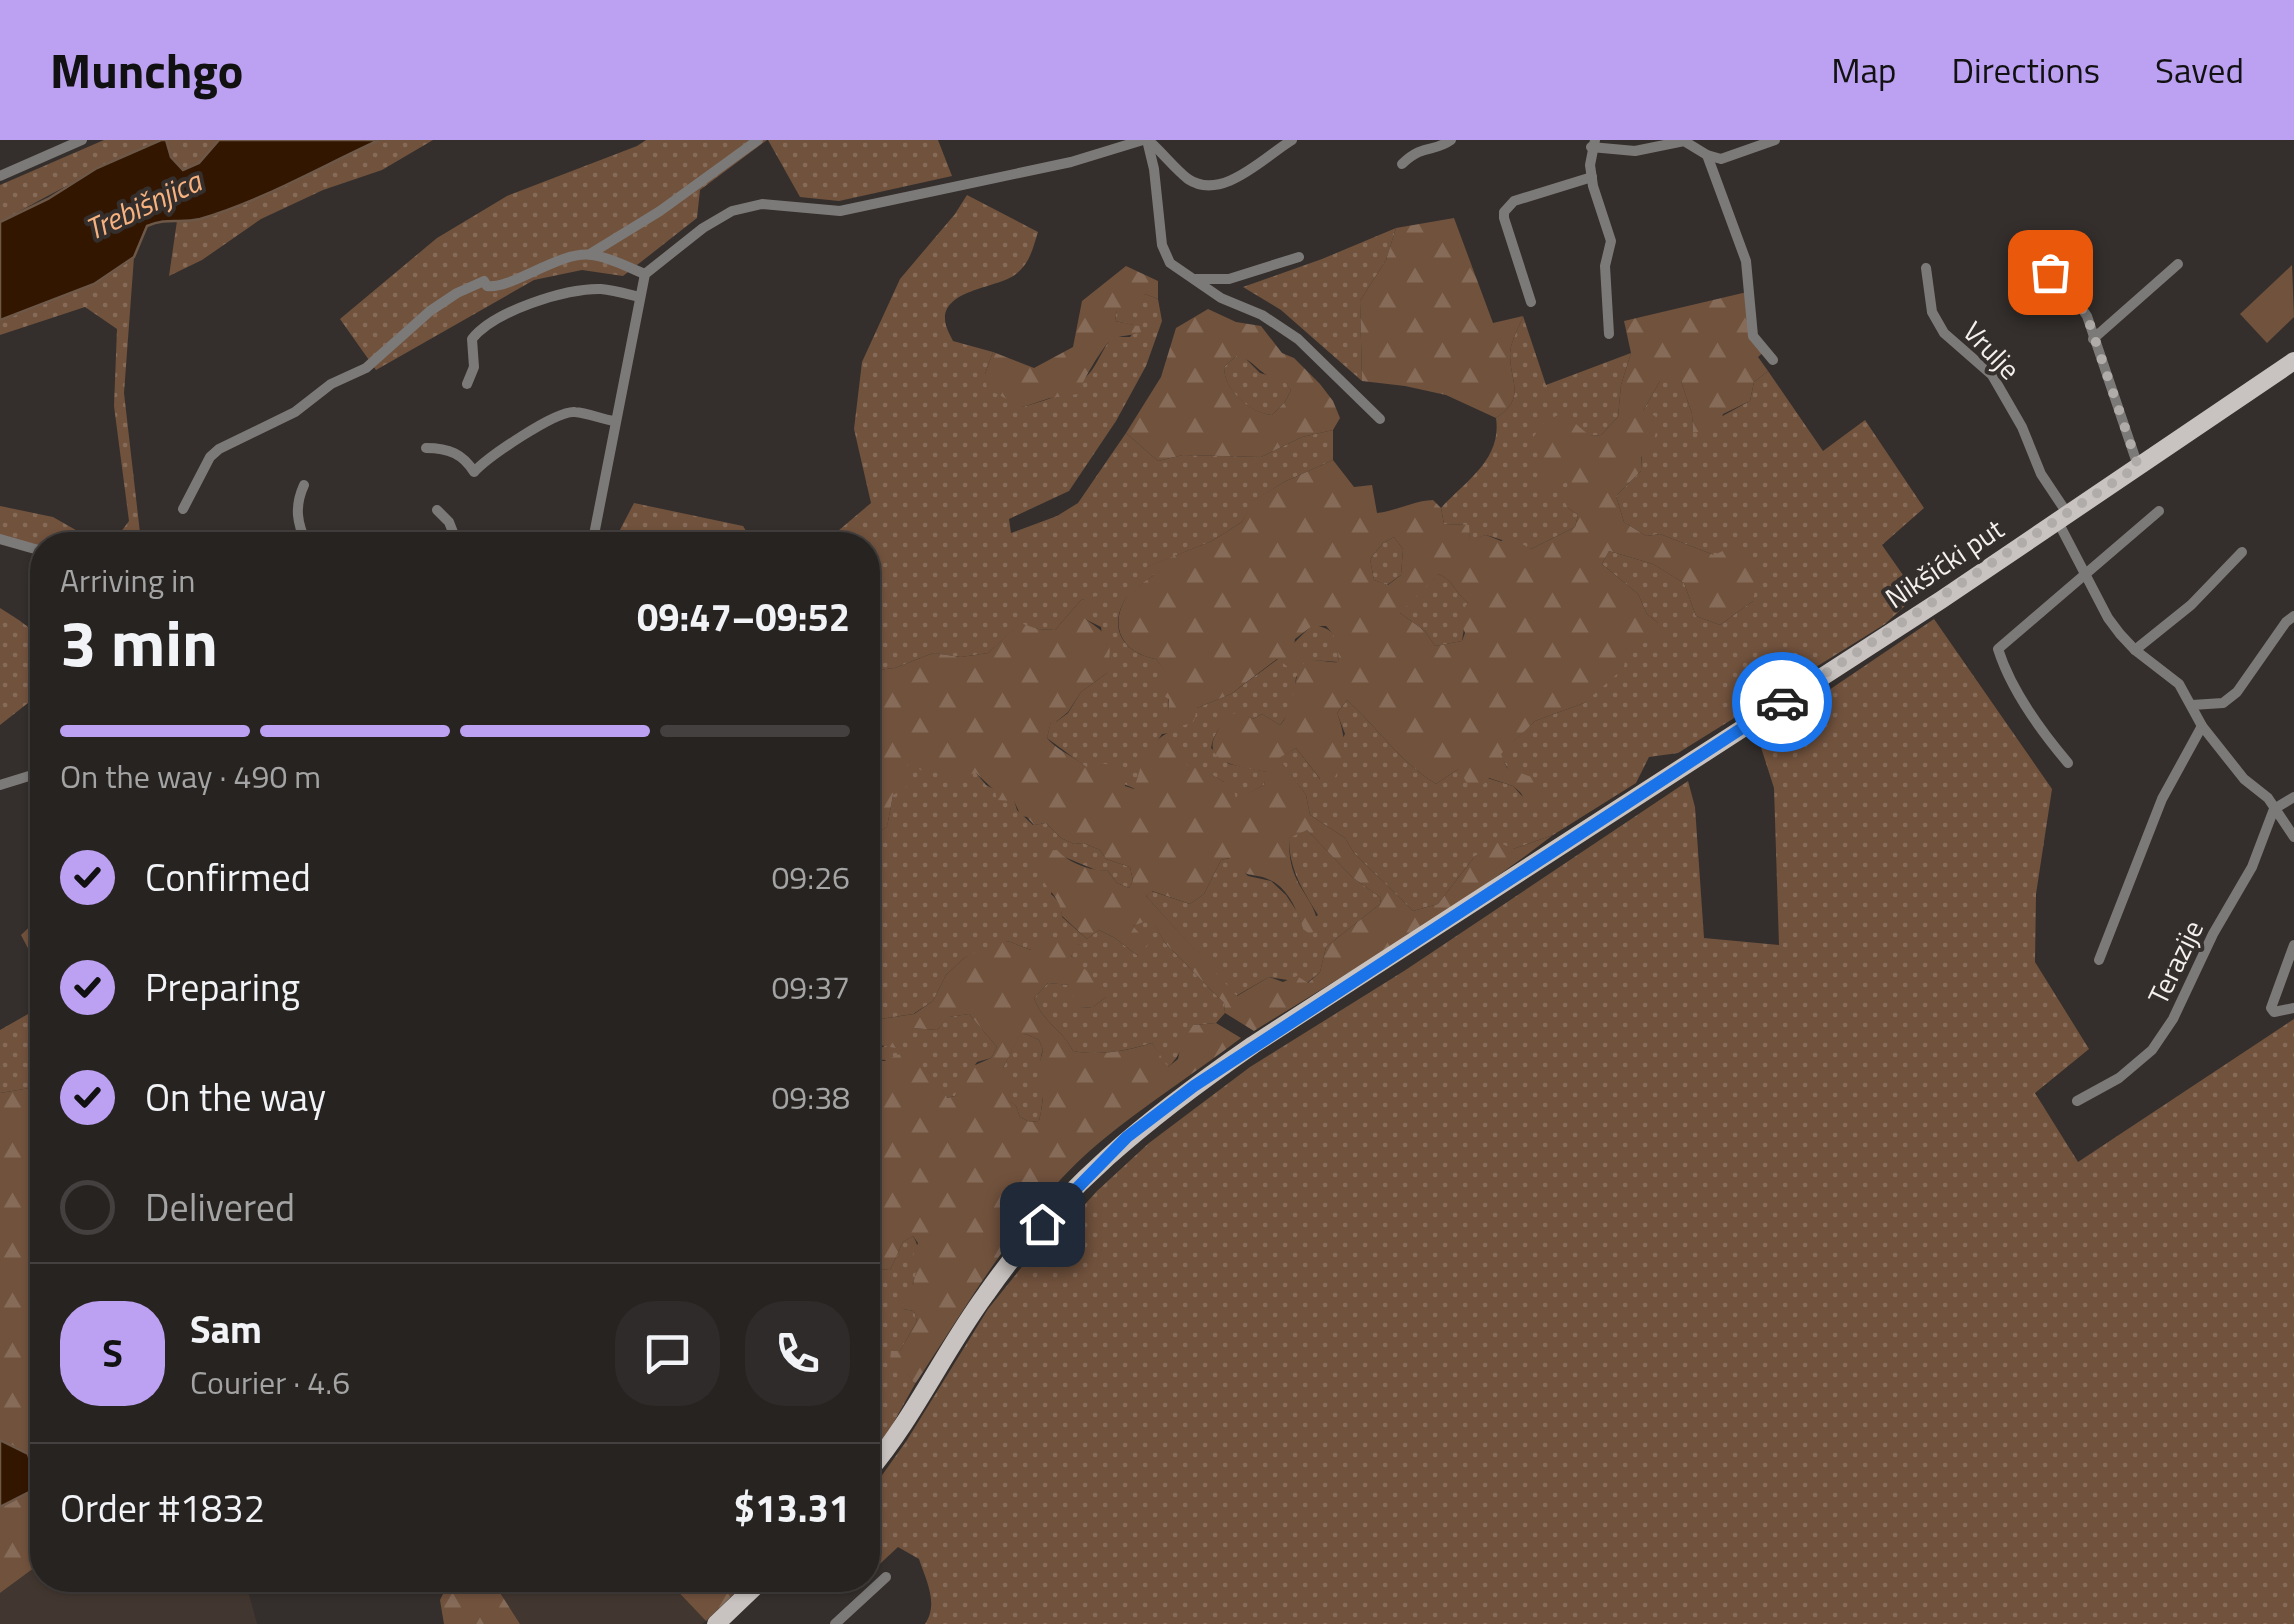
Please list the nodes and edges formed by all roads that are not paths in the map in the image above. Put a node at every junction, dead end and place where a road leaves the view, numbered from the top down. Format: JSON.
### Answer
{"nodes":[{"id":1,"x":82,"y":140,"type":"edge"},
{"id":2,"x":758,"y":140,"type":"edge"},
{"id":3,"x":1146,"y":140,"type":"edge"},
{"id":4,"x":1292,"y":140,"type":"edge"},
{"id":5,"x":1451,"y":140,"type":"edge"},
{"id":6,"x":1775,"y":140,"type":"edge"},
{"id":7,"x":1593,"y":144,"type":"edge"},
{"id":8,"x":1708,"y":156,"type":"junction"},
{"id":9,"x":1402,"y":164,"type":"dead end"},
{"id":10,"x":0,"y":176,"type":"edge"},
{"id":11,"x":1592,"y":177,"type":"junction"},
{"id":12,"x":590,"y":254,"type":"junction"},
{"id":13,"x":1299,"y":257,"type":"dead end"},
{"id":14,"x":2178,"y":264,"type":"dead end"},
{"id":15,"x":1926,"y":268,"type":"dead end"},
{"id":16,"x":2050,"y":272,"type":"dead end"},
{"id":17,"x":645,"y":274,"type":"junction"},
{"id":18,"x":1195,"y":279,"type":"junction"},
{"id":19,"x":639,"y":297,"type":"junction"},
{"id":20,"x":1531,"y":302,"type":"dead end"},
{"id":21,"x":1609,"y":334,"type":"dead end"},
{"id":22,"x":2093,"y":340,"type":"junction"},
{"id":23,"x":1773,"y":360,"type":"dead end"},
{"id":24,"x":2294,"y":361,"type":"edge"},
{"id":25,"x":467,"y":384,"type":"dead end"},
{"id":26,"x":1380,"y":419,"type":"dead end"},
{"id":27,"x":614,"y":421,"type":"junction"},
{"id":28,"x":426,"y":448,"type":"dead end"},
{"id":29,"x":2138,"y":466,"type":"junction"},
{"id":30,"x":304,"y":484,"type":"dead end"},
{"id":31,"x":183,"y":509,"type":"dead end"},
{"id":32,"x":436,"y":510,"type":"dead end"},
{"id":33,"x":2158,"y":511,"type":"dead end"},
{"id":34,"x":2062,"y":516,"type":"junction"},
{"id":35,"x":301,"y":532,"type":"edge"},
{"id":36,"x":453,"y":532,"type":"edge"},
{"id":37,"x":594,"y":532,"type":"edge"},
{"id":38,"x":0,"y":538,"type":"edge"},
{"id":39,"x":30,"y":547,"type":"edge"},
{"id":40,"x":2242,"y":552,"type":"dead end"},
{"id":41,"x":2087,"y":574,"type":"junction"},
{"id":42,"x":2294,"y":616,"type":"edge"},
{"id":43,"x":2135,"y":650,"type":"junction"},
{"id":44,"x":2192,"y":705,"type":"junction"},
{"id":45,"x":2202,"y":726,"type":"junction"},
{"id":46,"x":2068,"y":763,"type":"dead end"},
{"id":47,"x":30,"y":776,"type":"edge"},
{"id":48,"x":0,"y":785,"type":"edge"},
{"id":49,"x":2294,"y":796,"type":"edge"},
{"id":50,"x":2274,"y":809,"type":"junction"},
{"id":51,"x":2294,"y":838,"type":"edge"},
{"id":52,"x":2294,"y":945,"type":"edge"},
{"id":53,"x":2100,"y":960,"type":"dead end"},
{"id":54,"x":2294,"y":1008,"type":"edge"},
{"id":55,"x":2076,"y":1101,"type":"dead end"},
{"id":56,"x":880,"y":1454,"type":"edge"},
{"id":57,"x":886,"y":1577,"type":"dead end"},
{"id":58,"x":880,"y":1583,"type":"edge"},
{"id":59,"x":749,"y":1592,"type":"edge"},
{"id":60,"x":870,"y":1592,"type":"edge"},
{"id":61,"x":716,"y":1624,"type":"edge"},
{"id":62,"x":835,"y":1624,"type":"edge"}],
"edges":[{"from":1,"to":10,"type":"street"},
{"from":2,"to":12,"type":"street"},
{"from":3,"to":4,"type":"street"},
{"from":3,"to":17,"type":"street"},
{"from":3,"to":18,"type":"street"},
{"from":5,"to":9,"type":"street"},
{"from":6,"to":8,"type":"street"},
{"from":7,"to":8,"type":"street"},
{"from":7,"to":11,"type":"street"},
{"from":8,"to":23,"type":"street"},
{"from":11,"to":20,"type":"street"},
{"from":11,"to":21,"type":"street"},
{"from":12,"to":17,"type":"street"},
{"from":12,"to":31,"type":"street"},
{"from":13,"to":18,"type":"street"},
{"from":14,"to":22,"type":"street"},
{"from":15,"to":34,"type":"street","name":"Vrulje"},
{"from":16,"to":22,"type":"street"},
{"from":17,"to":19,"type":"street"},
{"from":18,"to":26,"type":"street"},
{"from":19,"to":25,"type":"street"},
{"from":19,"to":27,"type":"street"},
{"from":22,"to":29,"type":"street"},
{"from":24,"to":29,"type":"main road","name":"Nikšićki put"},
{"from":27,"to":28,"type":"street"},
{"from":27,"to":37,"type":"street"},
{"from":29,"to":34,"type":"main road","name":"Nikšićki put"},
{"from":30,"to":35,"type":"street"},
{"from":32,"to":36,"type":"street"},
{"from":33,"to":41,"type":"street"},
{"from":34,"to":41,"type":"street"},
{"from":34,"to":56,"type":"main road","name":"Nikšićki put"},
{"from":38,"to":39,"type":"street"},
{"from":40,"to":43,"type":"street"},
{"from":41,"to":43,"type":"street"},
{"from":41,"to":46,"type":"street"},
{"from":42,"to":44,"type":"street"},
{"from":43,"to":44,"type":"street"},
{"from":44,"to":45,"type":"street"},
{"from":45,"to":50,"type":"street"},
{"from":45,"to":53,"type":"street"},
{"from":47,"to":48,"type":"street"},
{"from":49,"to":50,"type":"street"},
{"from":50,"to":51,"type":"street"},
{"from":50,"to":55,"type":"street","name":"Terazije"},
{"from":52,"to":54,"type":"street"},
{"from":57,"to":58,"type":"street"},
{"from":59,"to":61,"type":"main road"},
{"from":60,"to":62,"type":"street"}]}
